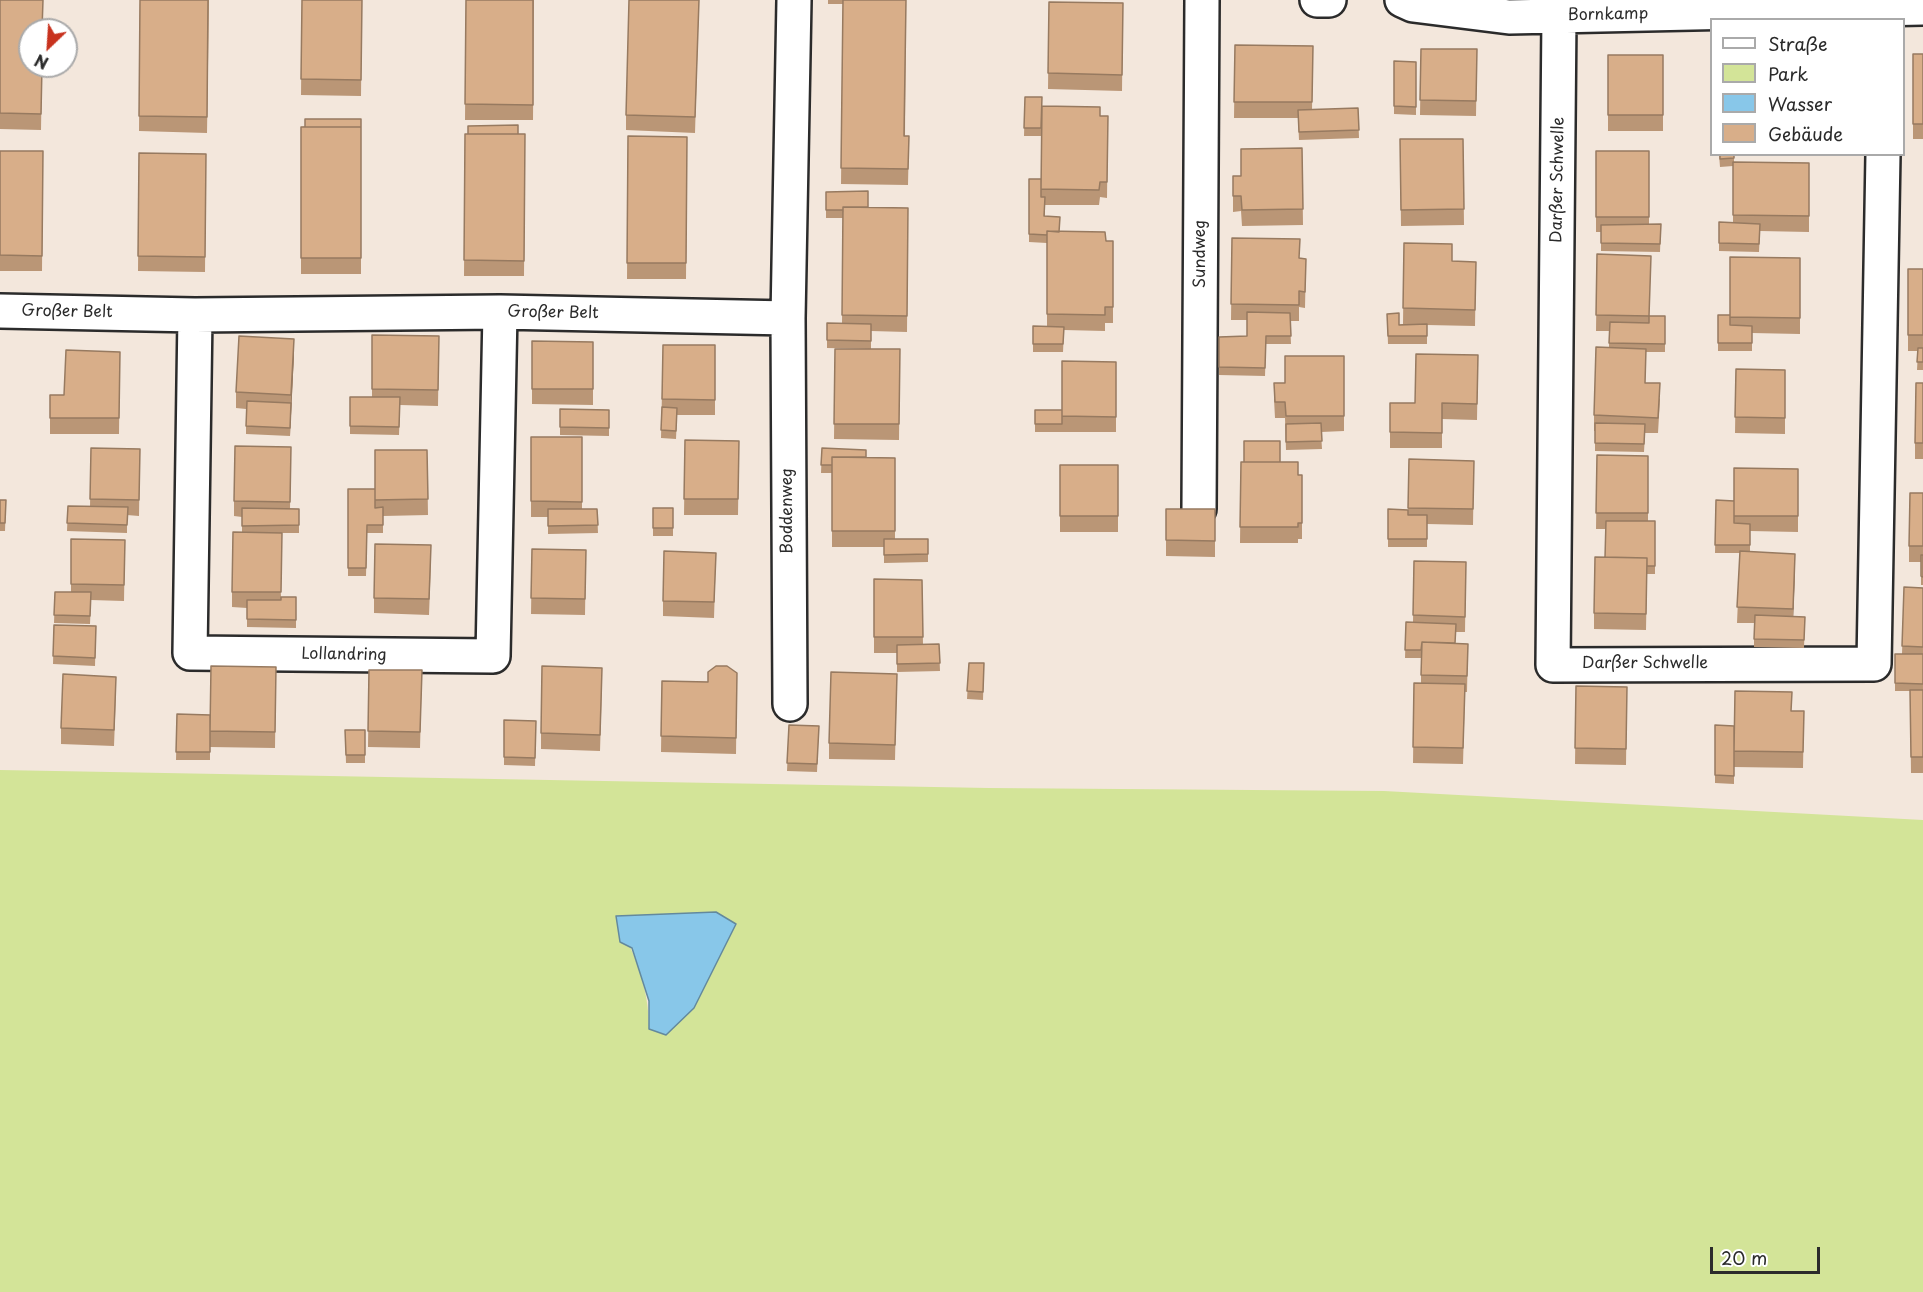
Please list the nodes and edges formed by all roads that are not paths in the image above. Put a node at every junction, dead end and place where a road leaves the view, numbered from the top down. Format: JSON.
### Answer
{"nodes":[{"id":1,"x":794,"y":0,"type":"edge"},
{"id":2,"x":1202,"y":0,"type":"edge"},
{"id":3,"x":1317,"y":0,"type":"edge"},
{"id":4,"x":1329,"y":0,"type":"edge"},
{"id":5,"x":1402,"y":0,"type":"edge"},
{"id":6,"x":1923,"y":8,"type":"edge"},
{"id":7,"x":1885,"y":15,"type":"edge"},
{"id":8,"x":1559,"y":16,"type":"junction"},
{"id":9,"x":1883,"y":156,"type":"edge"},
{"id":10,"x":0,"y":311,"type":"edge"},
{"id":11,"x":500,"y":312,"type":"junction"},
{"id":12,"x":195,"y":315,"type":"junction"},
{"id":13,"x":788,"y":318,"type":"junction"},
{"id":14,"x":1199,"y":509,"type":"edge"},
{"id":15,"x":790,"y":704,"type":"dead end"}],
"edges":[{"from":1,"to":13,"type":"street"},
{"from":2,"to":14,"type":"street","name":"Sundweg"},
{"from":3,"to":4,"type":"street"},
{"from":5,"to":8,"type":"street","name":"Bornkamp"},
{"from":6,"to":7,"type":"street","name":"Bornkamp"},
{"from":7,"to":8,"type":"street","name":"Bornkamp"},
{"from":8,"to":9,"type":"street","name":"Darßer Schwelle"},
{"from":10,"to":12,"type":"street","name":"Großer Belt"},
{"from":11,"to":12,"type":"street","name":"Großer Belt"},
{"from":11,"to":12,"type":"street","name":"Lollandring"},
{"from":11,"to":13,"type":"street","name":"Großer Belt"},
{"from":13,"to":15,"type":"street","name":"Boddenweg"}]}
